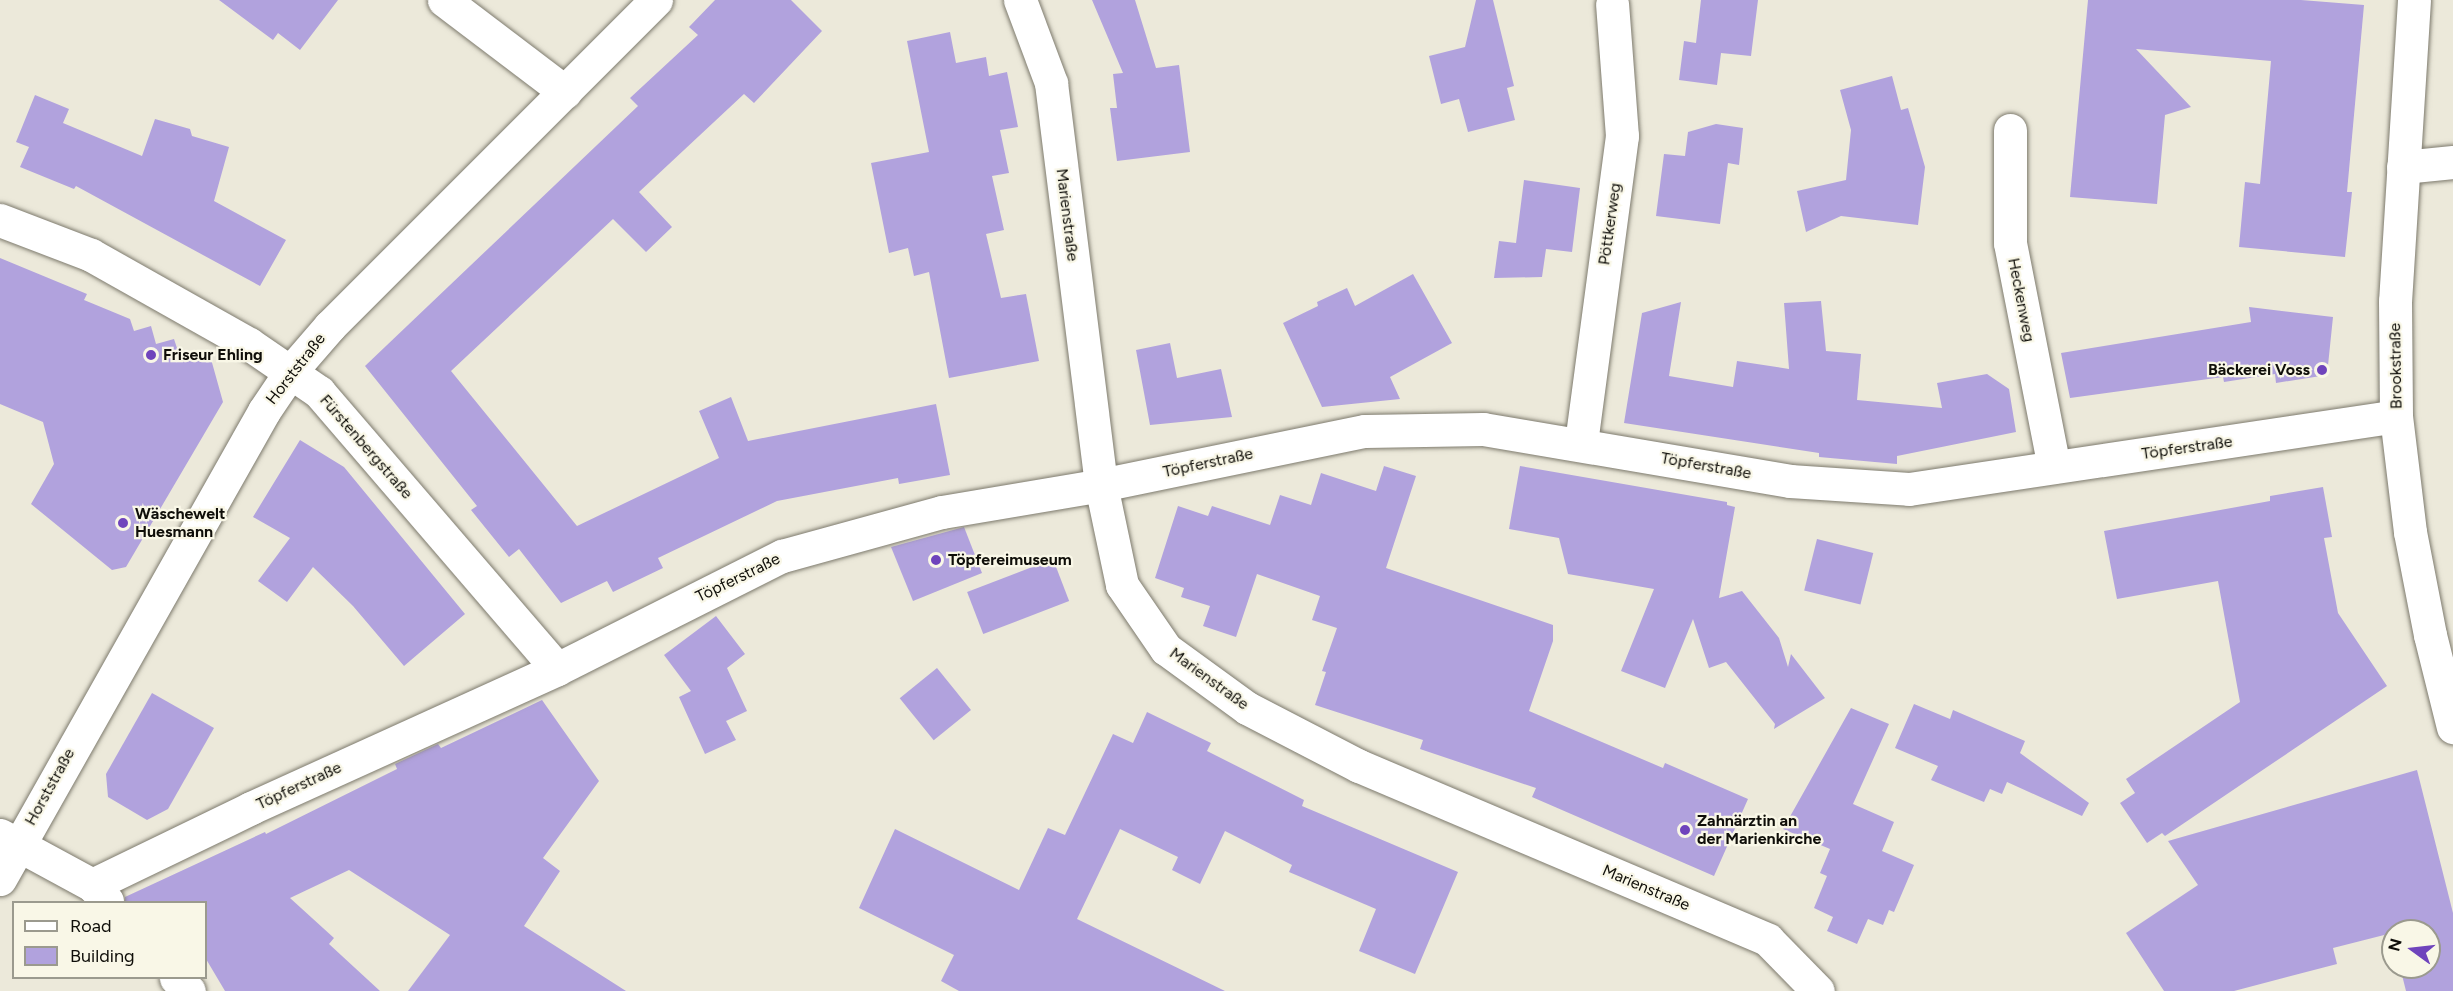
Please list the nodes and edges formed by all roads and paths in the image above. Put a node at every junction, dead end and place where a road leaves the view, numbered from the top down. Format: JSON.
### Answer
{"nodes":[{"id":1,"x":444,"y":0,"type":"edge"},
{"id":2,"x":656,"y":0,"type":"edge"},
{"id":3,"x":1020,"y":0,"type":"edge"},
{"id":4,"x":2414,"y":0,"type":"edge"},
{"id":5,"x":1612,"y":4,"type":"dead end"},
{"id":6,"x":565,"y":92,"type":"junction"},
{"id":7,"x":2010,"y":130,"type":"dead end"},
{"id":8,"x":2453,"y":162,"type":"edge"},
{"id":9,"x":2403,"y":167,"type":"junction"},
{"id":10,"x":0,"y":220,"type":"edge"},
{"id":11,"x":291,"y":371,"type":"junction"},
{"id":12,"x":2396,"y":416,"type":"junction"},
{"id":13,"x":1581,"y":444,"type":"junction"},
{"id":14,"x":2054,"y":467,"type":"junction"},
{"id":15,"x":1101,"y":485,"type":"junction"},
{"id":16,"x":557,"y":669,"type":"junction"},
{"id":17,"x":2453,"y":727,"type":"edge"},
{"id":18,"x":9,"y":840,"type":"edge"},
{"id":19,"x":0,"y":879,"type":"edge"},
{"id":20,"x":100,"y":894,"type":"edge"},
{"id":21,"x":177,"y":979,"type":"edge"},
{"id":22,"x":189,"y":991,"type":"edge"},
{"id":23,"x":1818,"y":991,"type":"edge"}],
"edges":[{"from":1,"to":6,"type":"street"},
{"from":2,"to":6,"type":"street","name":"Horststraße"},
{"from":3,"to":15,"type":"street","name":"Marienstraße"},
{"from":4,"to":9,"type":"street","name":"Brookstraße"},
{"from":5,"to":13,"type":"street","name":"Pöttkerweg"},
{"from":6,"to":11,"type":"street","name":"Horststraße"},
{"from":7,"to":14,"type":"street","name":"Heckenweg"},
{"from":8,"to":9,"type":"street"},
{"from":9,"to":12,"type":"street","name":"Brookstraße"},
{"from":10,"to":11,"type":"street","name":"Fürstenbergstraße"},
{"from":11,"to":16,"type":"street","name":"Fürstenbergstraße"},
{"from":11,"to":18,"type":"street","name":"Horststraße"},
{"from":12,"to":14,"type":"street","name":"Töpferstraße"},
{"from":12,"to":17,"type":"street","name":"Brookstraße"},
{"from":13,"to":14,"type":"street","name":"Töpferstraße"},
{"from":13,"to":15,"type":"street","name":"Töpferstraße"},
{"from":15,"to":16,"type":"street","name":"Töpferstraße"},
{"from":15,"to":23,"type":"street","name":"Marienstraße"},
{"from":16,"to":20,"type":"street","name":"Töpferstraße"},
{"from":18,"to":19,"type":"street","name":"Horststraße"},
{"from":18,"to":20,"type":"street"},
{"from":21,"to":22,"type":"street"}]}
